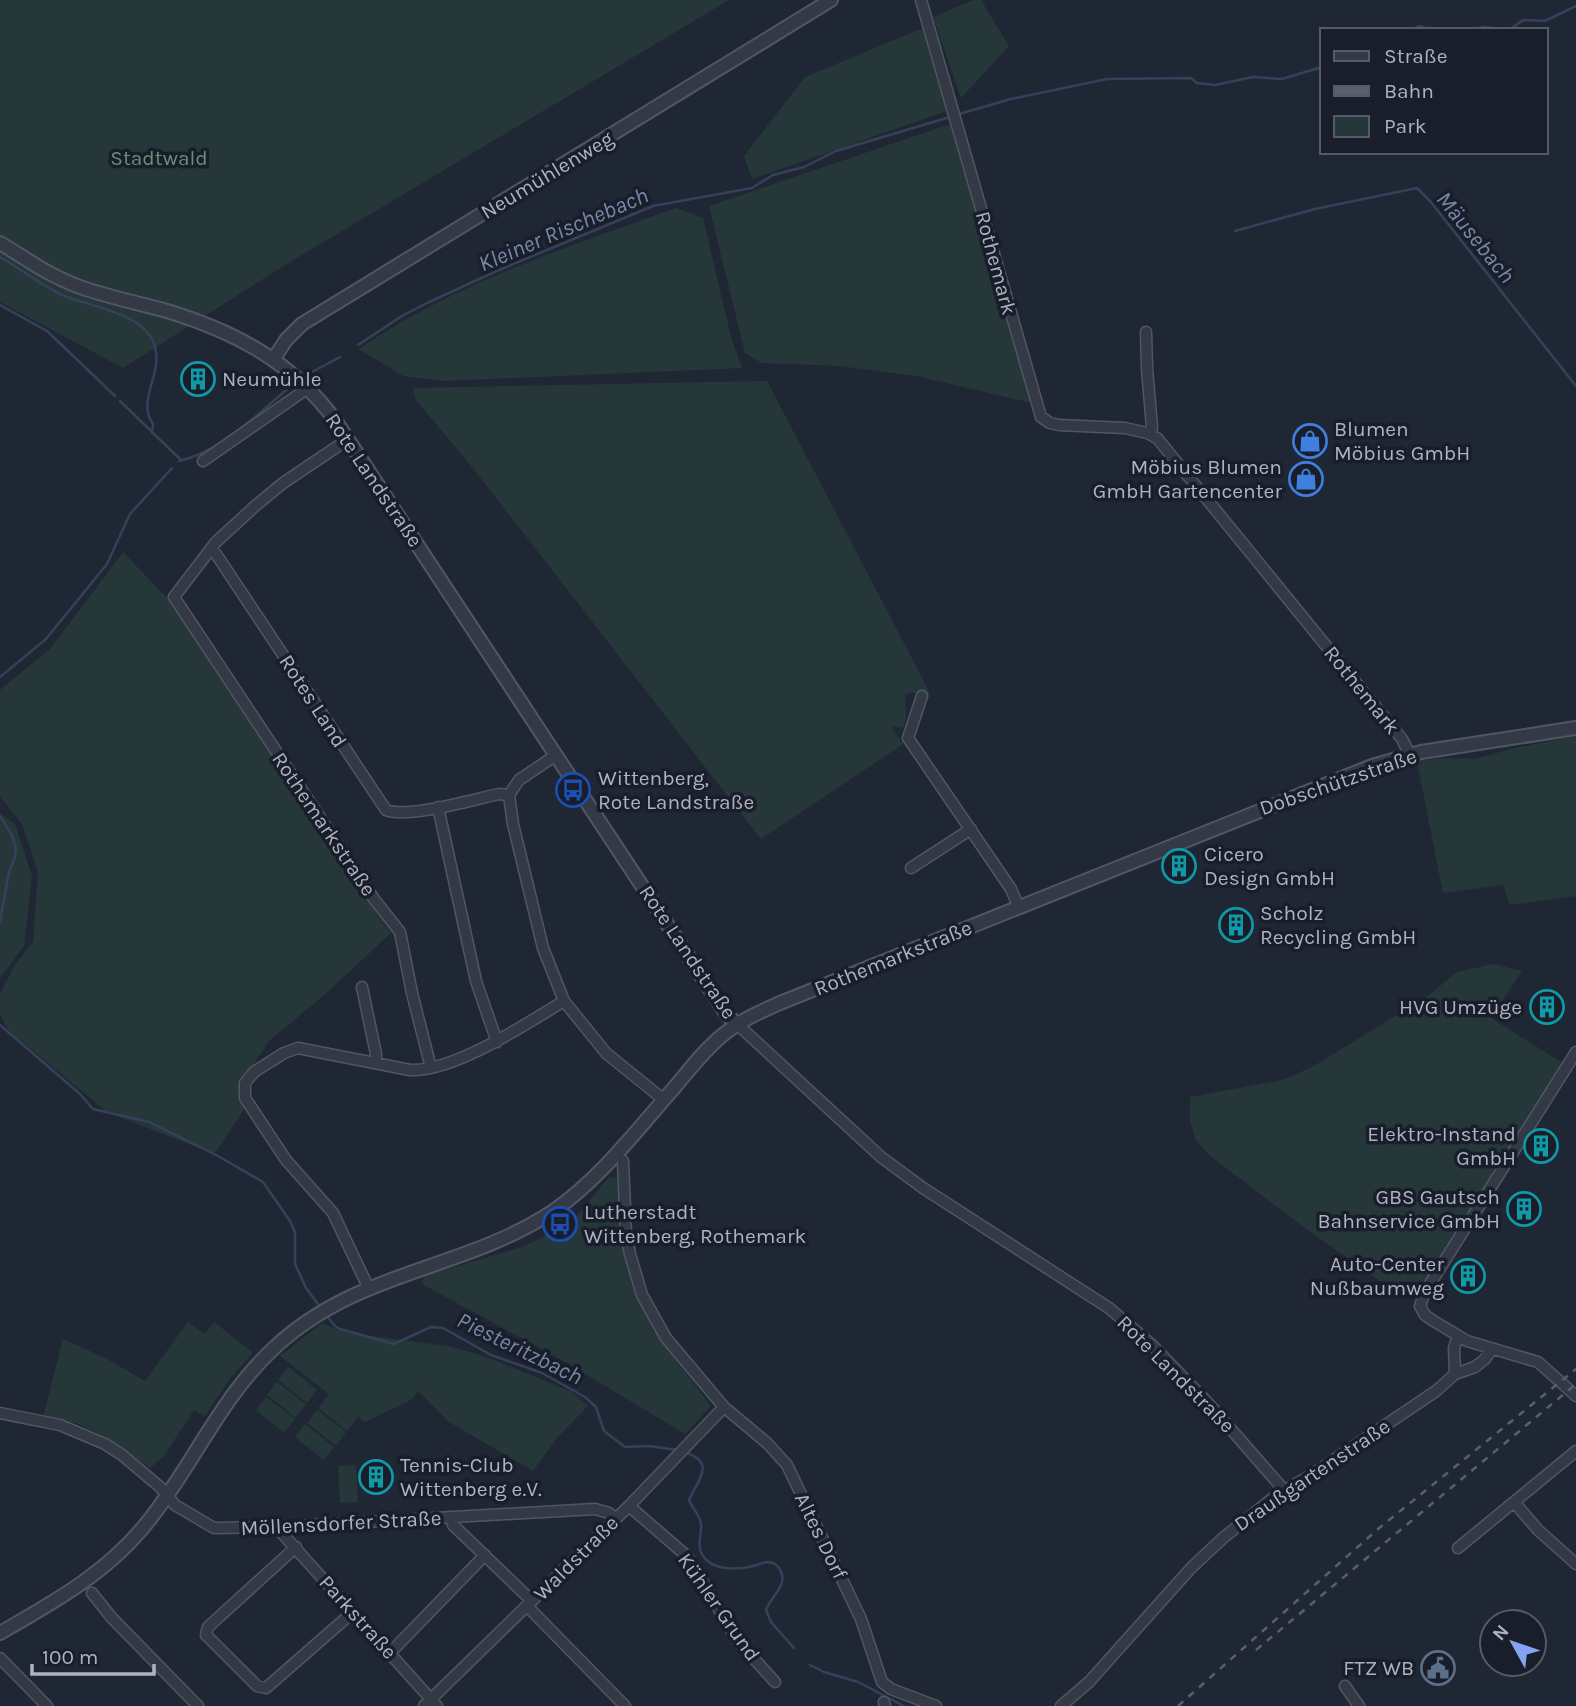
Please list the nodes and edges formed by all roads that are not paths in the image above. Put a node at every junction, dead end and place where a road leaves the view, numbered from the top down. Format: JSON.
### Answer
{"nodes":[{"id":1,"x":831,"y":0,"type":"edge"},
{"id":2,"x":921,"y":0,"type":"edge"},
{"id":3,"x":0,"y":243,"type":"edge"},
{"id":4,"x":1146,"y":332,"type":"dead end"},
{"id":5,"x":273,"y":360,"type":"junction"},
{"id":6,"x":308,"y":388,"type":"junction"},
{"id":7,"x":1151,"y":434,"type":"junction"},
{"id":8,"x":347,"y":440,"type":"junction"},
{"id":9,"x":203,"y":461,"type":"dead end"},
{"id":10,"x":211,"y":550,"type":"junction"},
{"id":11,"x":922,"y":696,"type":"dead end"},
{"id":12,"x":1576,"y":728,"type":"edge"},
{"id":13,"x":556,"y":755,"type":"junction"},
{"id":14,"x":1410,"y":755,"type":"junction"},
{"id":15,"x":509,"y":794,"type":"junction"},
{"id":16,"x":438,"y":807,"type":"junction"},
{"id":17,"x":971,"y":829,"type":"junction"},
{"id":18,"x":1149,"y":855,"type":"joint"},
{"id":19,"x":912,"y":868,"type":"dead end"},
{"id":20,"x":1019,"y":908,"type":"junction"},
{"id":21,"x":362,"y":987,"type":"dead end"},
{"id":22,"x":564,"y":1002,"type":"junction"},
{"id":23,"x":737,"y":1024,"type":"junction"},
{"id":24,"x":497,"y":1041,"type":"junction"},
{"id":25,"x":1576,"y":1052,"type":"edge"},
{"id":26,"x":376,"y":1063,"type":"junction"},
{"id":27,"x":431,"y":1068,"type":"junction"},
{"id":28,"x":664,"y":1100,"type":"junction"},
{"id":29,"x":623,"y":1161,"type":"dead end"},
{"id":30,"x":368,"y":1287,"type":"junction"},
{"id":31,"x":1458,"y":1336,"type":"junction"},
{"id":32,"x":1492,"y":1350,"type":"junction"},
{"id":33,"x":1455,"y":1374,"type":"junction"},
{"id":34,"x":1576,"y":1396,"type":"edge"},
{"id":35,"x":724,"y":1407,"type":"junction"},
{"id":36,"x":0,"y":1413,"type":"edge"},
{"id":37,"x":1576,"y":1451,"type":"edge"},
{"id":38,"x":1284,"y":1490,"type":"junction"},
{"id":39,"x":167,"y":1496,"type":"junction"},
{"id":40,"x":1514,"y":1502,"type":"junction"},
{"id":41,"x":629,"y":1506,"type":"junction"},
{"id":42,"x":451,"y":1517,"type":"junction"},
{"id":43,"x":615,"y":1519,"type":"junction"},
{"id":44,"x":279,"y":1530,"type":"junction"},
{"id":45,"x":296,"y":1548,"type":"junction"},
{"id":46,"x":1458,"y":1548,"type":"dead end"},
{"id":47,"x":485,"y":1555,"type":"junction"},
{"id":48,"x":1576,"y":1564,"type":"edge"},
{"id":49,"x":92,"y":1593,"type":"dead end"},
{"id":50,"x":530,"y":1603,"type":"junction"},
{"id":51,"x":353,"y":1612,"type":"junction"},
{"id":52,"x":0,"y":1633,"type":"edge"},
{"id":53,"x":390,"y":1653,"type":"junction"},
{"id":54,"x":0,"y":1658,"type":"edge"},
{"id":55,"x":775,"y":1682,"type":"dead end"},
{"id":56,"x":1345,"y":1686,"type":"dead end"},
{"id":57,"x":431,"y":1704,"type":"edge"},
{"id":58,"x":47,"y":1706,"type":"edge"},
{"id":59,"x":198,"y":1706,"type":"edge"},
{"id":60,"x":625,"y":1706,"type":"edge"},
{"id":61,"x":936,"y":1706,"type":"edge"},
{"id":62,"x":1061,"y":1706,"type":"edge"},
{"id":63,"x":1359,"y":1706,"type":"edge"}],
"edges":[{"from":1,"to":5,"type":"street","name":"Neumühlenweg"},
{"from":2,"to":7,"type":"street","name":"Rothemark"},
{"from":3,"to":5,"type":"street","name":"Rote Landstraße"},
{"from":4,"to":7,"type":"street"},
{"from":5,"to":6,"type":"street","name":"Rote Landstraße"},
{"from":6,"to":8,"type":"street","name":"Rote Landstraße"},
{"from":6,"to":9,"type":"street"},
{"from":7,"to":14,"type":"street","name":"Rothemark"},
{"from":8,"to":10,"type":"street"},
{"from":8,"to":13,"type":"street","name":"Rote Landstraße"},
{"from":10,"to":16,"type":"street","name":"Rotes Land"},
{"from":10,"to":27,"type":"street","name":"Rothemarkstraße"},
{"from":11,"to":17,"type":"street"},
{"from":12,"to":14,"type":"street","name":"Dobschützstraße"},
{"from":13,"to":15,"type":"street"},
{"from":13,"to":23,"type":"street","name":"Rote Landstraße"},
{"from":14,"to":18,"type":"street","name":"Dobschützstraße"},
{"from":15,"to":16,"type":"street","name":"Rotes Land"},
{"from":15,"to":22,"type":"street"},
{"from":16,"to":24,"type":"street"},
{"from":17,"to":19,"type":"street"},
{"from":17,"to":20,"type":"street"},
{"from":18,"to":20,"type":"street","name":"Rothemarkstraße"},
{"from":20,"to":23,"type":"street","name":"Rothemarkstraße"},
{"from":21,"to":26,"type":"street"},
{"from":22,"to":24,"type":"street"},
{"from":22,"to":28,"type":"street"},
{"from":23,"to":28,"type":"street","name":"Rothemarkstraße"},
{"from":23,"to":38,"type":"street","name":"Rote Landstraße"},
{"from":24,"to":27,"type":"street"},
{"from":25,"to":31,"type":"street"},
{"from":26,"to":27,"type":"street"},
{"from":26,"to":30,"type":"street"},
{"from":28,"to":30,"type":"street","name":"Rothemarkstraße"},
{"from":29,"to":35,"type":"street"},
{"from":30,"to":39,"type":"street","name":"Rothemarkstraße"},
{"from":31,"to":32,"type":"street"},
{"from":31,"to":33,"type":"street"},
{"from":32,"to":33,"type":"street","name":"Draußgartenstraße"},
{"from":32,"to":34,"type":"street"},
{"from":33,"to":38,"type":"street","name":"Draußgartenstraße"},
{"from":35,"to":41,"type":"street","name":"Waldstraße"},
{"from":35,"to":61,"type":"street","name":"Altes Dorf"},
{"from":36,"to":39,"type":"street","name":"Möllensdorfer Straße"},
{"from":37,"to":40,"type":"street"},
{"from":38,"to":62,"type":"street","name":"Draußgartenstraße"},
{"from":39,"to":44,"type":"street","name":"Möllensdorfer Straße"},
{"from":39,"to":52,"type":"street"},
{"from":40,"to":46,"type":"street"},
{"from":40,"to":48,"type":"street"},
{"from":41,"to":43,"type":"street","name":"Waldstraße"},
{"from":41,"to":55,"type":"street","name":"Kühler Grund"},
{"from":42,"to":43,"type":"street","name":"Möllensdorfer Straße"},
{"from":42,"to":44,"type":"street","name":"Möllensdorfer Straße"},
{"from":42,"to":47,"type":"street"},
{"from":43,"to":50,"type":"street","name":"Waldstraße"},
{"from":44,"to":45,"type":"street","name":"Parkstraße"},
{"from":45,"to":51,"type":"street","name":"Parkstraße"},
{"from":45,"to":51,"type":"street"},
{"from":47,"to":50,"type":"street"},
{"from":47,"to":53,"type":"street"},
{"from":49,"to":59,"type":"street"},
{"from":50,"to":57,"type":"street","name":"Waldstraße"},
{"from":50,"to":60,"type":"street"},
{"from":51,"to":53,"type":"street","name":"Parkstraße"},
{"from":53,"to":57,"type":"street","name":"Parkstraße"},
{"from":54,"to":58,"type":"street"},
{"from":56,"to":63,"type":"street"}]}
